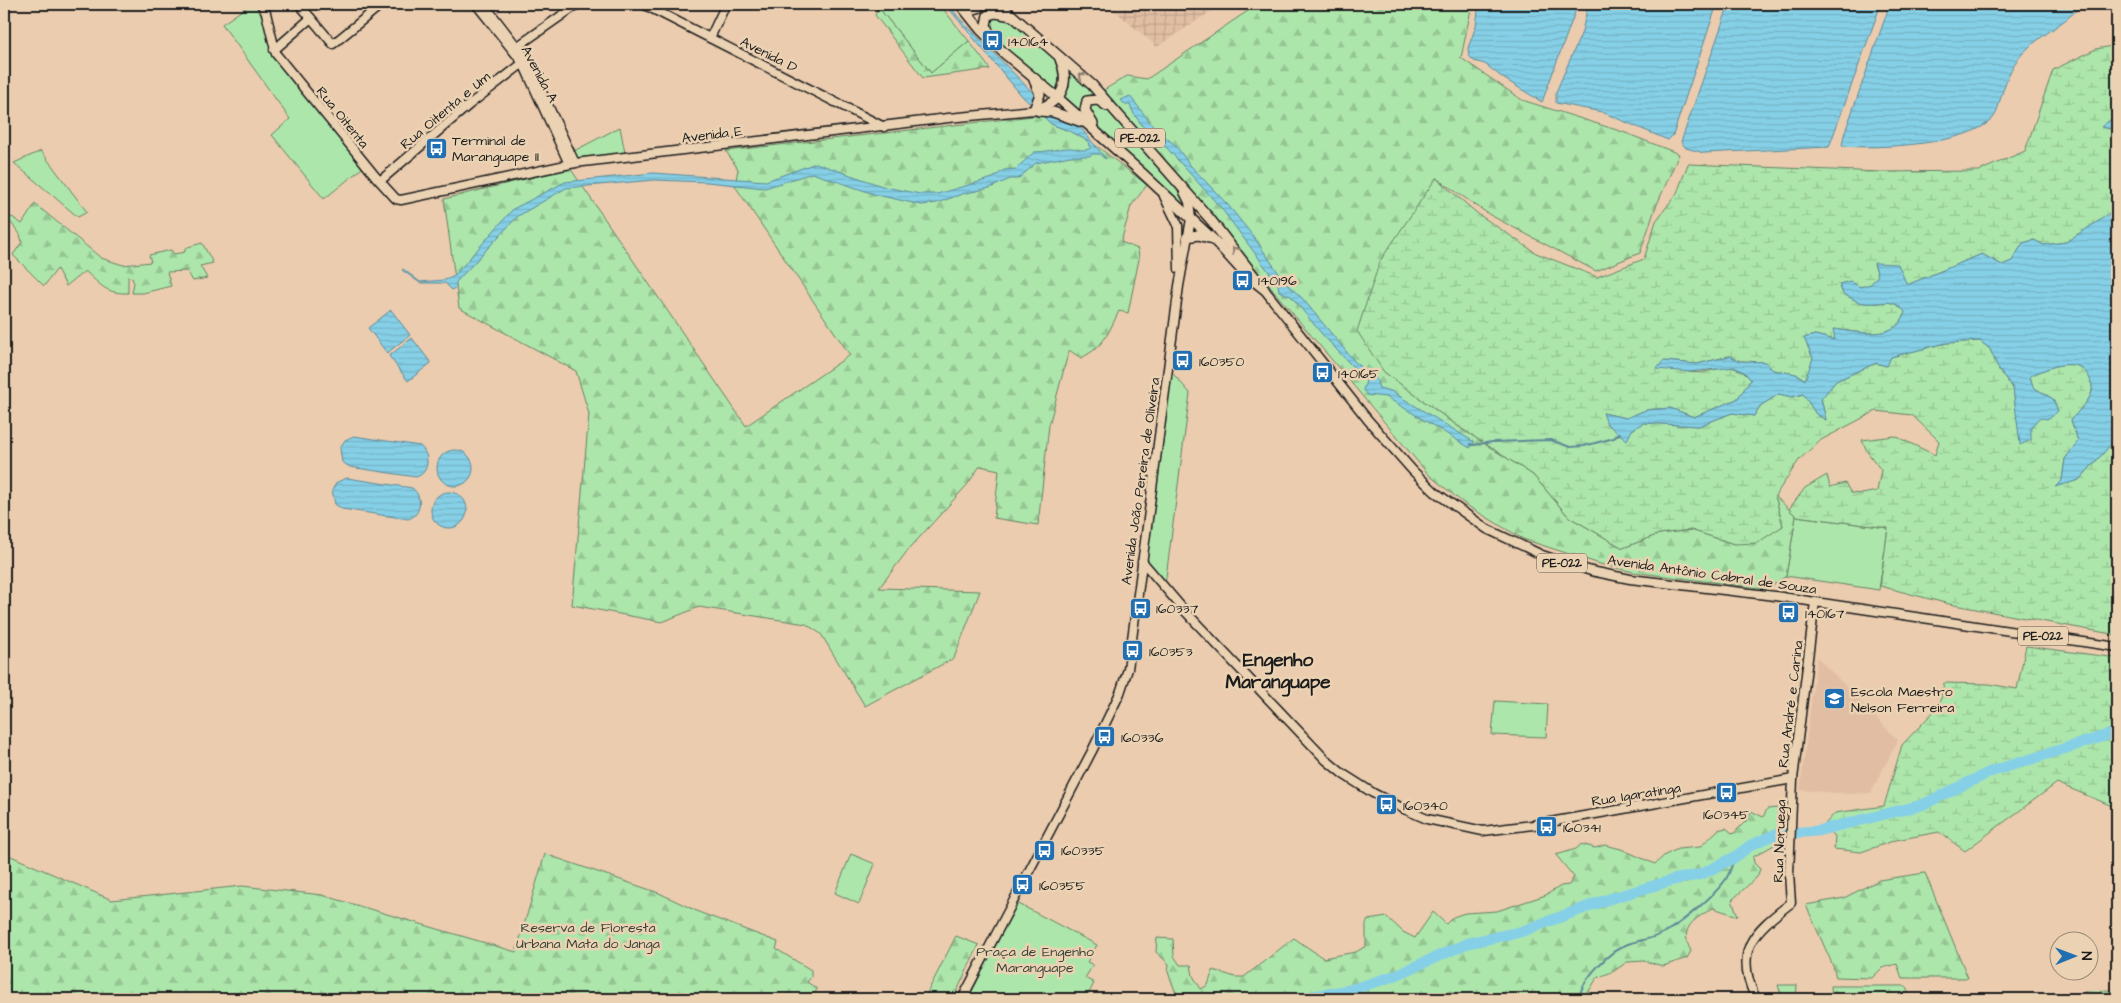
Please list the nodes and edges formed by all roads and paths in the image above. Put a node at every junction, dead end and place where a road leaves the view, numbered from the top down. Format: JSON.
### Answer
{"nodes":[{"id":1,"x":261,"y":4,"type":"edge"},
{"id":2,"x":299,"y":4,"type":"edge"},
{"id":3,"x":382,"y":4,"type":"edge"},
{"id":4,"x":476,"y":4,"type":"edge"},
{"id":5,"x":484,"y":4,"type":"edge"},
{"id":6,"x":578,"y":4,"type":"edge"},
{"id":7,"x":643,"y":4,"type":"edge"},
{"id":8,"x":726,"y":4,"type":"edge"},
{"id":9,"x":960,"y":4,"type":"edge"},
{"id":10,"x":965,"y":4,"type":"edge"},
{"id":11,"x":980,"y":4,"type":"edge"},
{"id":12,"x":999,"y":4,"type":"edge"},
{"id":13,"x":1014,"y":17,"type":"junction"},
{"id":14,"x":311,"y":18,"type":"junction"},
{"id":15,"x":710,"y":38,"type":"junction"},
{"id":16,"x":995,"y":44,"type":"junction"},
{"id":17,"x":518,"y":46,"type":"junction"},
{"id":18,"x":274,"y":50,"type":"junction"},
{"id":19,"x":1059,"y":56,"type":"junction"},
{"id":20,"x":525,"y":61,"type":"junction"},
{"id":21,"x":1029,"y":74,"type":"junction"},
{"id":22,"x":1058,"y":98,"type":"junction"},
{"id":23,"x":1050,"y":109,"type":"junction"},
{"id":24,"x":1034,"y":110,"type":"junction"},
{"id":25,"x":1087,"y":124,"type":"junction"},
{"id":26,"x":1130,"y":126,"type":"junction"},
{"id":27,"x":884,"y":127,"type":"junction"},
{"id":28,"x":572,"y":164,"type":"junction"},
{"id":29,"x":1141,"y":172,"type":"junction"},
{"id":30,"x":380,"y":181,"type":"junction"},
{"id":31,"x":1160,"y":190,"type":"junction"},
{"id":32,"x":1184,"y":190,"type":"junction"},
{"id":33,"x":396,"y":198,"type":"joint"},
{"id":34,"x":1191,"y":219,"type":"junction"},
{"id":35,"x":1187,"y":237,"type":"junction"},
{"id":36,"x":1214,"y":240,"type":"junction"},
{"id":37,"x":1179,"y":286,"type":"junction"},
{"id":38,"x":1264,"y":289,"type":"junction"},
{"id":39,"x":1142,"y":561,"type":"junction"},
{"id":40,"x":1815,"y":602,"type":"junction"},
{"id":41,"x":2117,"y":647,"type":"edge"},
{"id":42,"x":1793,"y":779,"type":"junction"},
{"id":43,"x":962,"y":999,"type":"edge"},
{"id":44,"x":1756,"y":999,"type":"edge"}],
"edges":[{"from":1,"to":18,"type":"main road"},
{"from":2,"to":14,"type":"main road"},
{"from":3,"to":14,"type":"main road"},
{"from":4,"to":20,"type":"main road","name":"Avenida A"},
{"from":5,"to":17,"type":"main road","name":"Avenida A"},
{"from":6,"to":17,"type":"main road"},
{"from":7,"to":15,"type":"main road","name":"Avenida D"},
{"from":8,"to":15,"type":"main road"},
{"from":9,"to":16,"type":"highway","name":"Avenida Antônio Cabral de Souza","number":"PE-022"},
{"from":10,"to":11,"type":"highway"},
{"from":12,"to":13,"type":"highway","name":"Avenida Antônio Cabral de Souza","number":"PE-022"},
{"from":13,"to":16,"type":"highway"},
{"from":13,"to":19,"type":"highway","name":"Avenida Antônio Cabral de Souza","number":"PE-022"},
{"from":14,"to":18,"type":"main road"},
{"from":15,"to":27,"type":"main road","name":"Avenida D"},
{"from":16,"to":21,"type":"highway","name":"Avenida Antônio Cabral de Souza","number":"PE-022"},
{"from":17,"to":20,"type":"main road","name":"Avenida A"},
{"from":18,"to":30,"type":"main road","name":"Rua Oitenta"},
{"from":19,"to":22,"type":"highway"},
{"from":26,"to":19,"type":"highway","name":"Avenida Antônio Cabral de Souza","number":"PE-022","one_way":true},
{"from":20,"to":28,"type":"main road","name":"Avenida A"},
{"from":20,"to":30,"type":"main road","name":"Rua Oitenta e Um"},
{"from":21,"to":22,"type":"highway","name":"Avenida Antônio Cabral de Souza","number":"PE-022"},
{"from":21,"to":24,"type":"highway"},
{"from":22,"to":23,"type":"highway"},
{"from":22,"to":25,"type":"highway","name":"Avenida Antônio Cabral de Souza","number":"PE-022"},
{"from":23,"to":24,"type":"highway"},
{"from":23,"to":25,"type":"highway"},
{"from":24,"to":27,"type":"main road","name":"Avenida E"},
{"from":25,"to":29,"type":"highway","name":"Avenida Antônio Cabral de Souza","number":"PE-022"},
{"from":26,"to":29,"type":"highway"},
{"from":26,"to":32,"type":"highway","name":"Avenida Antônio Cabral de Souza","number":"PE-022"},
{"from":27,"to":28,"type":"main road","name":"Avenida E"},
{"from":28,"to":33,"type":"main road","name":"Avenida E"},
{"from":29,"to":31,"type":"highway","name":"Avenida Antônio Cabral de Souza","number":"PE-022"},
{"from":30,"to":33,"type":"main road","name":"Rua Oitenta"},
{"from":31,"to":34,"type":"highway","name":"Avenida Antônio Cabral de Souza","number":"PE-022"},
{"from":31,"to":37,"type":"main road","name":"Avenida João Pereira de Oliveira"},
{"from":32,"to":34,"type":"main road","name":"Avenida João Pereira de Oliveira"},
{"from":38,"to":32,"type":"highway","name":"Avenida Antônio Cabral de Souza","number":"PE-022","one_way":true},
{"from":34,"to":35,"type":"main road","name":"Avenida João Pereira de Oliveira"},
{"from":34,"to":36,"type":"highway","name":"Avenida Antônio Cabral de Souza","number":"PE-022"},
{"from":35,"to":36,"type":"highway"},
{"from":35,"to":37,"type":"main road","name":"Avenida João Pereira de Oliveira"},
{"from":36,"to":38,"type":"highway","name":"Avenida Antônio Cabral de Souza","number":"PE-022"},
{"from":37,"to":39,"type":"main road","name":"Avenida João Pereira de Oliveira"},
{"from":38,"to":40,"type":"main road","name":"Avenida Antônio Cabral de Souza","number":"PE-022"},
{"from":39,"to":42,"type":"main road","name":"Rua Igaratinga"},
{"from":39,"to":43,"type":"main road","name":"Avenida João Pereira de Oliveira"},
{"from":40,"to":41,"type":"main road","name":"Avenida Antônio Cabral de Souza","number":"PE-022"},
{"from":40,"to":42,"type":"main road","name":"Rua André e Carina"},
{"from":42,"to":44,"type":"main road","name":"Rua Noruega"}]}
